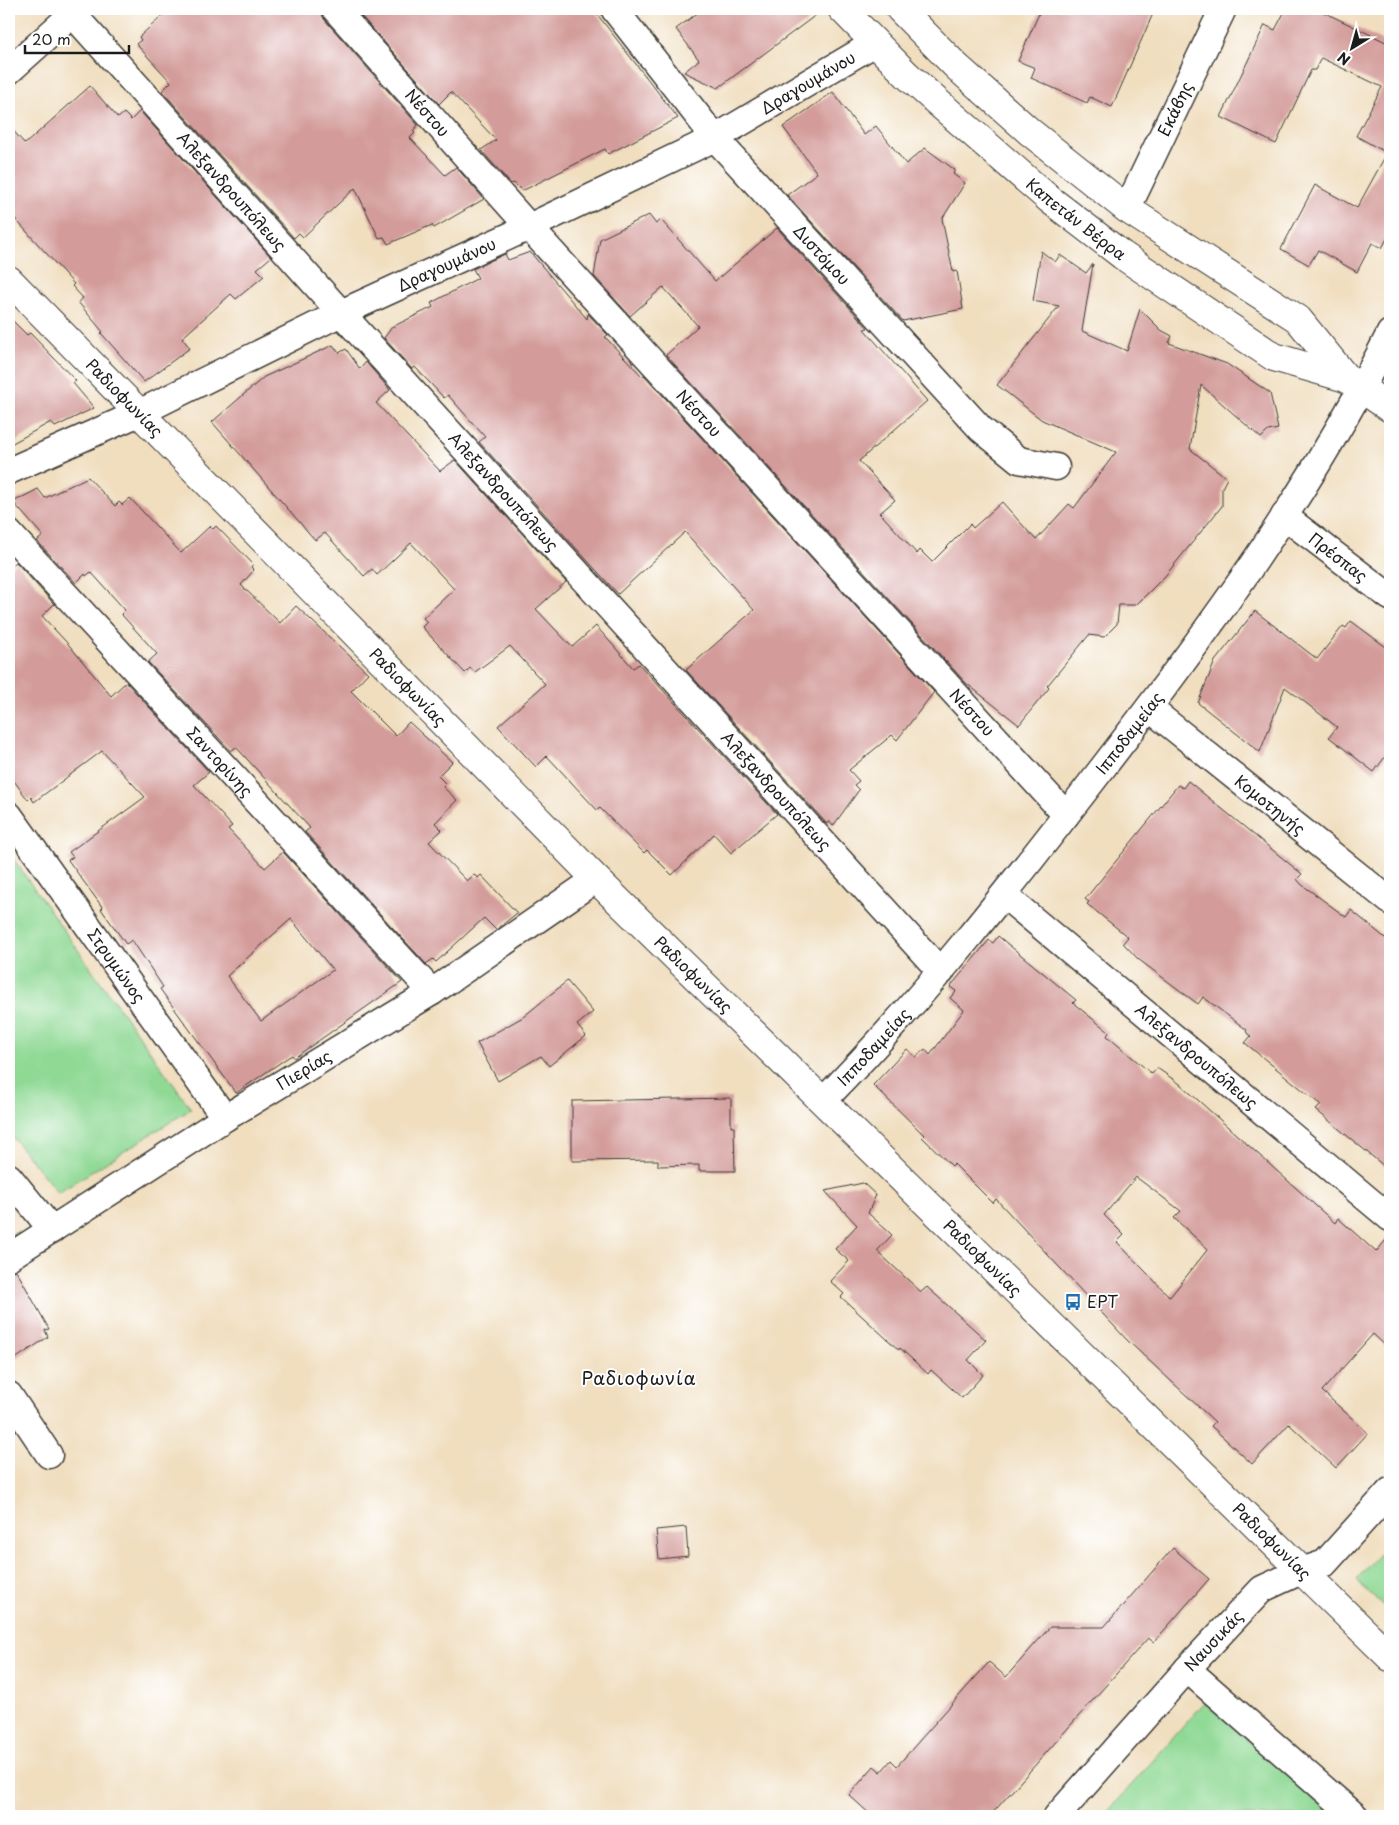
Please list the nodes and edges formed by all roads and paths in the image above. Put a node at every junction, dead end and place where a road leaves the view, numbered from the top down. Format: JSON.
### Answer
{"nodes":[{"id":1,"x":334,"y":9,"type":"edge"},
{"id":2,"x":614,"y":9,"type":"edge"},
{"id":3,"x":842,"y":9,"type":"edge"},
{"id":4,"x":900,"y":9,"type":"edge"},
{"id":5,"x":1223,"y":9,"type":"edge"},
{"id":6,"x":73,"y":10,"type":"edge"},
{"id":7,"x":875,"y":43,"type":"junction"},
{"id":8,"x":9,"y":71,"type":"edge"},
{"id":9,"x":715,"y":138,"type":"junction"},
{"id":10,"x":1127,"y":209,"type":"junction"},
{"id":11,"x":529,"y":228,"type":"junction"},
{"id":12,"x":9,"y":280,"type":"edge"},
{"id":13,"x":341,"y":313,"type":"junction"},
{"id":14,"x":1390,"y":333,"type":"edge"},
{"id":15,"x":1353,"y":383,"type":"junction"},
{"id":16,"x":1390,"y":408,"type":"edge"},
{"id":17,"x":138,"y":413,"type":"junction"},
{"id":18,"x":1056,"y":467,"type":"dead end"},
{"id":19,"x":9,"y":471,"type":"edge"},
{"id":20,"x":1284,"y":516,"type":"junction"},
{"id":21,"x":9,"y":533,"type":"edge"},
{"id":22,"x":1390,"y":597,"type":"edge"},
{"id":23,"x":1149,"y":708,"type":"junction"},
{"id":24,"x":9,"y":815,"type":"edge"},
{"id":25,"x":1066,"y":815,"type":"junction"},
{"id":26,"x":596,"y":879,"type":"junction"},
{"id":27,"x":1004,"y":895,"type":"junction"},
{"id":28,"x":1390,"y":901,"type":"edge"},
{"id":29,"x":941,"y":972,"type":"junction"},
{"id":30,"x":432,"y":992,"type":"junction"},
{"id":31,"x":823,"y":1102,"type":"junction"},
{"id":32,"x":225,"y":1118,"type":"junction"},
{"id":33,"x":9,"y":1177,"type":"edge"},
{"id":34,"x":1390,"y":1218,"type":"edge"},
{"id":35,"x":52,"y":1230,"type":"junction"},
{"id":36,"x":9,"y":1257,"type":"edge"},
{"id":37,"x":9,"y":1395,"type":"edge"},
{"id":38,"x":49,"y":1455,"type":"dead end"},
{"id":39,"x":1390,"y":1491,"type":"edge"},
{"id":40,"x":1301,"y":1571,"type":"junction"},
{"id":41,"x":1390,"y":1657,"type":"edge"},
{"id":42,"x":1187,"y":1669,"type":"junction"},
{"id":43,"x":1057,"y":1816,"type":"edge"},
{"id":44,"x":1355,"y":1816,"type":"edge"}],
"edges":[{"from":1,"to":11,"type":"street","name":"Νέστου"},
{"from":2,"to":9,"type":"street","name":"Διστόμου"},
{"from":3,"to":7,"type":"street","name":"Καπετάν Βέρρα"},
{"from":4,"to":10,"type":"street"},
{"from":5,"to":10,"type":"street","name":"Εκάβης"},
{"from":6,"to":8,"type":"street"},
{"from":6,"to":13,"type":"street","name":"Αλεξανδρουπόλεως"},
{"from":7,"to":9,"type":"street","name":"Δραγουμάνου"},
{"from":7,"to":15,"type":"street","name":"Καπετάν Βέρρα"},
{"from":9,"to":11,"type":"street","name":"Δραγουμάνου"},
{"from":9,"to":18,"type":"street","name":"Διστόμου"},
{"from":10,"to":15,"type":"street"},
{"from":11,"to":13,"type":"street","name":"Δραγουμάνου"},
{"from":11,"to":25,"type":"street","name":"Νέστου"},
{"from":12,"to":17,"type":"street","name":"Ραδιοφωνίας"},
{"from":13,"to":17,"type":"street","name":"Δραγουμάνου"},
{"from":13,"to":29,"type":"street","name":"Αλεξανδρουπόλεως"},
{"from":14,"to":15,"type":"street","name":"Ιπποδαμείας"},
{"from":15,"to":16,"type":"street"},
{"from":15,"to":20,"type":"street","name":"Ιπποδαμείας"},
{"from":17,"to":19,"type":"street","name":"Δραγουμάνου"},
{"from":17,"to":26,"type":"street","name":"Ραδιοφωνίας"},
{"from":20,"to":22,"type":"street","name":"Πρέσπας"},
{"from":20,"to":23,"type":"street","name":"Ιπποδαμείας"},
{"from":21,"to":30,"type":"street","name":"Σαντορίνης"},
{"from":23,"to":25,"type":"street","name":"Ιπποδαμείας"},
{"from":23,"to":28,"type":"street","name":"Κομοτηνής"},
{"from":24,"to":32,"type":"street","name":"Στρυμώνος"},
{"from":25,"to":27,"type":"street","name":"Ιπποδαμείας"},
{"from":26,"to":30,"type":"street","name":"Πιερίας"},
{"from":26,"to":31,"type":"street","name":"Ραδιοφωνίας"},
{"from":27,"to":29,"type":"street","name":"Ιπποδαμείας"},
{"from":27,"to":34,"type":"street","name":"Αλεξανδρουπόλεως"},
{"from":29,"to":31,"type":"street","name":"Ιπποδαμείας"},
{"from":30,"to":32,"type":"street","name":"Πιερίας"},
{"from":31,"to":40,"type":"street","name":"Ραδιοφωνίας"},
{"from":32,"to":35,"type":"street","name":"Πιερίας"},
{"from":33,"to":35,"type":"street"},
{"from":35,"to":36,"type":"street","name":"Πιερίας"},
{"from":37,"to":38,"type":"street"},
{"from":39,"to":40,"type":"street","name":"Ναυσικάς"},
{"from":40,"to":41,"type":"street","name":"Ραδιοφωνίας"},
{"from":40,"to":42,"type":"street","name":"Ναυσικάς"},
{"from":42,"to":43,"type":"street","name":"Ναυσικάς"},
{"from":42,"to":44,"type":"street"}]}
